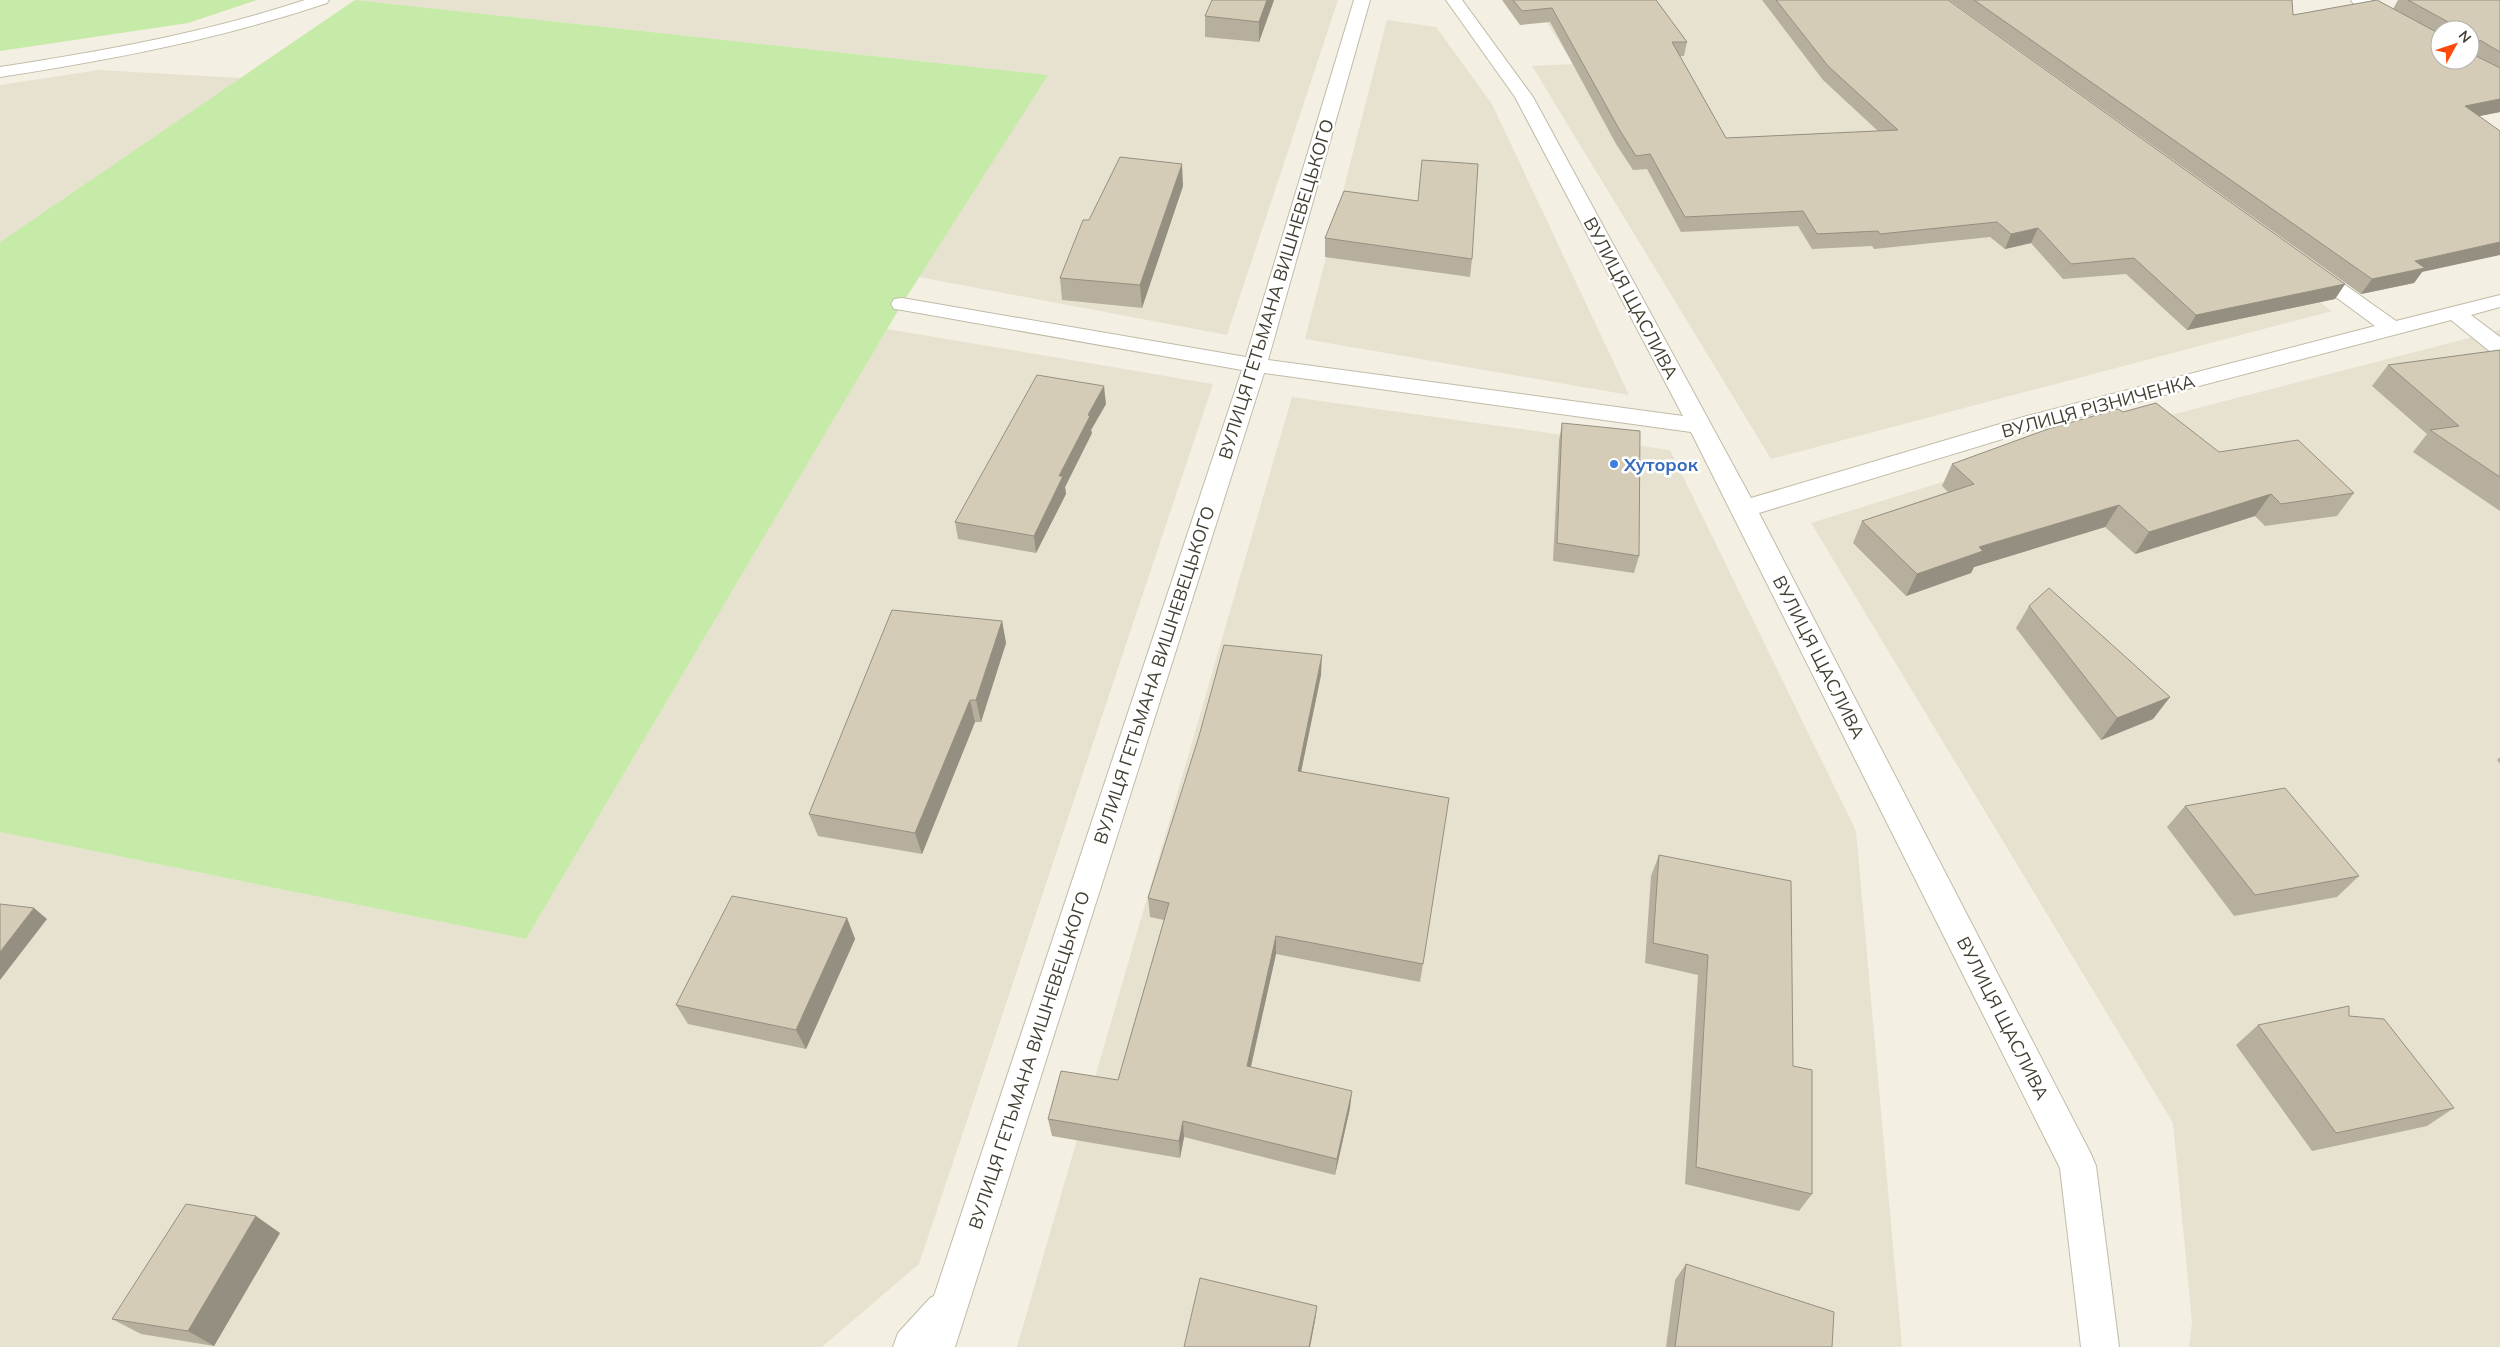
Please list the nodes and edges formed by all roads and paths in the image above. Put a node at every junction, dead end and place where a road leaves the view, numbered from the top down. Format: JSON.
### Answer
{"nodes":[{"id":1,"x":321,"y":0,"type":"edge"},
{"id":2,"x":1362,"y":0,"type":"edge"},
{"id":3,"x":1454,"y":0,"type":"edge"},
{"id":4,"x":2359,"y":0,"type":"edge"},
{"id":5,"x":2430,"y":40,"type":"edge"},
{"id":6,"x":0,"y":72,"type":"edge"},
{"id":7,"x":2297,"y":260,"type":"edge"},
{"id":8,"x":2500,"y":301,"type":"edge"},
{"id":9,"x":902,"y":304,"type":"dead end"},
{"id":10,"x":2455,"y":313,"type":"junction"},
{"id":11,"x":2393,"y":329,"type":"junction"},
{"id":12,"x":2500,"y":348,"type":"edge"},
{"id":13,"x":1255,"y":365,"type":"junction"},
{"id":14,"x":1700,"y":426,"type":"junction"},
{"id":15,"x":1744,"y":509,"type":"junction"},
{"id":16,"x":951,"y":1303,"type":"junction"},
{"id":17,"x":912,"y":1347,"type":"edge"},
{"id":18,"x":936,"y":1347,"type":"edge"},
{"id":19,"x":2100,"y":1347,"type":"edge"}],
"edges":[{"from":1,"to":6,"type":"street"},
{"from":2,"to":13,"type":"street","name":"ВУЛИЦЯ ГЕТЬМАНА ВИШНЕВЕЦЬКОГО"},
{"from":3,"to":14,"type":"street","name":"ВУЛИЦЯ ЩАСЛИВА"},
{"from":4,"to":5,"type":"street"},
{"from":7,"to":11,"type":"street"},
{"from":8,"to":10,"type":"street","name":"ВУЛИЦЯ РІЗНИЧЕНКА"},
{"from":9,"to":13,"type":"street"},
{"from":10,"to":11,"type":"street","name":"ВУЛИЦЯ РІЗНИЧЕНКА"},
{"from":10,"to":12,"type":"street"},
{"from":11,"to":15,"type":"street","name":"ВУЛИЦЯ РІЗНИЧЕНКА"},
{"from":13,"to":14,"type":"street"},
{"from":13,"to":16,"type":"street","name":"ВУЛИЦЯ ГЕТЬМАНА ВИШНЕВЕЦЬКОГО"},
{"from":14,"to":15,"type":"street","name":"ВУЛИЦЯ ЩАСЛИВА"},
{"from":15,"to":19,"type":"street","name":"ВУЛИЦЯ ЩАСЛИВА"},
{"from":16,"to":17,"type":"street"},
{"from":16,"to":18,"type":"street","name":"ВУЛИЦЯ ГЕТЬМАНА ВИШНЕВЕЦЬКОГО"}]}
